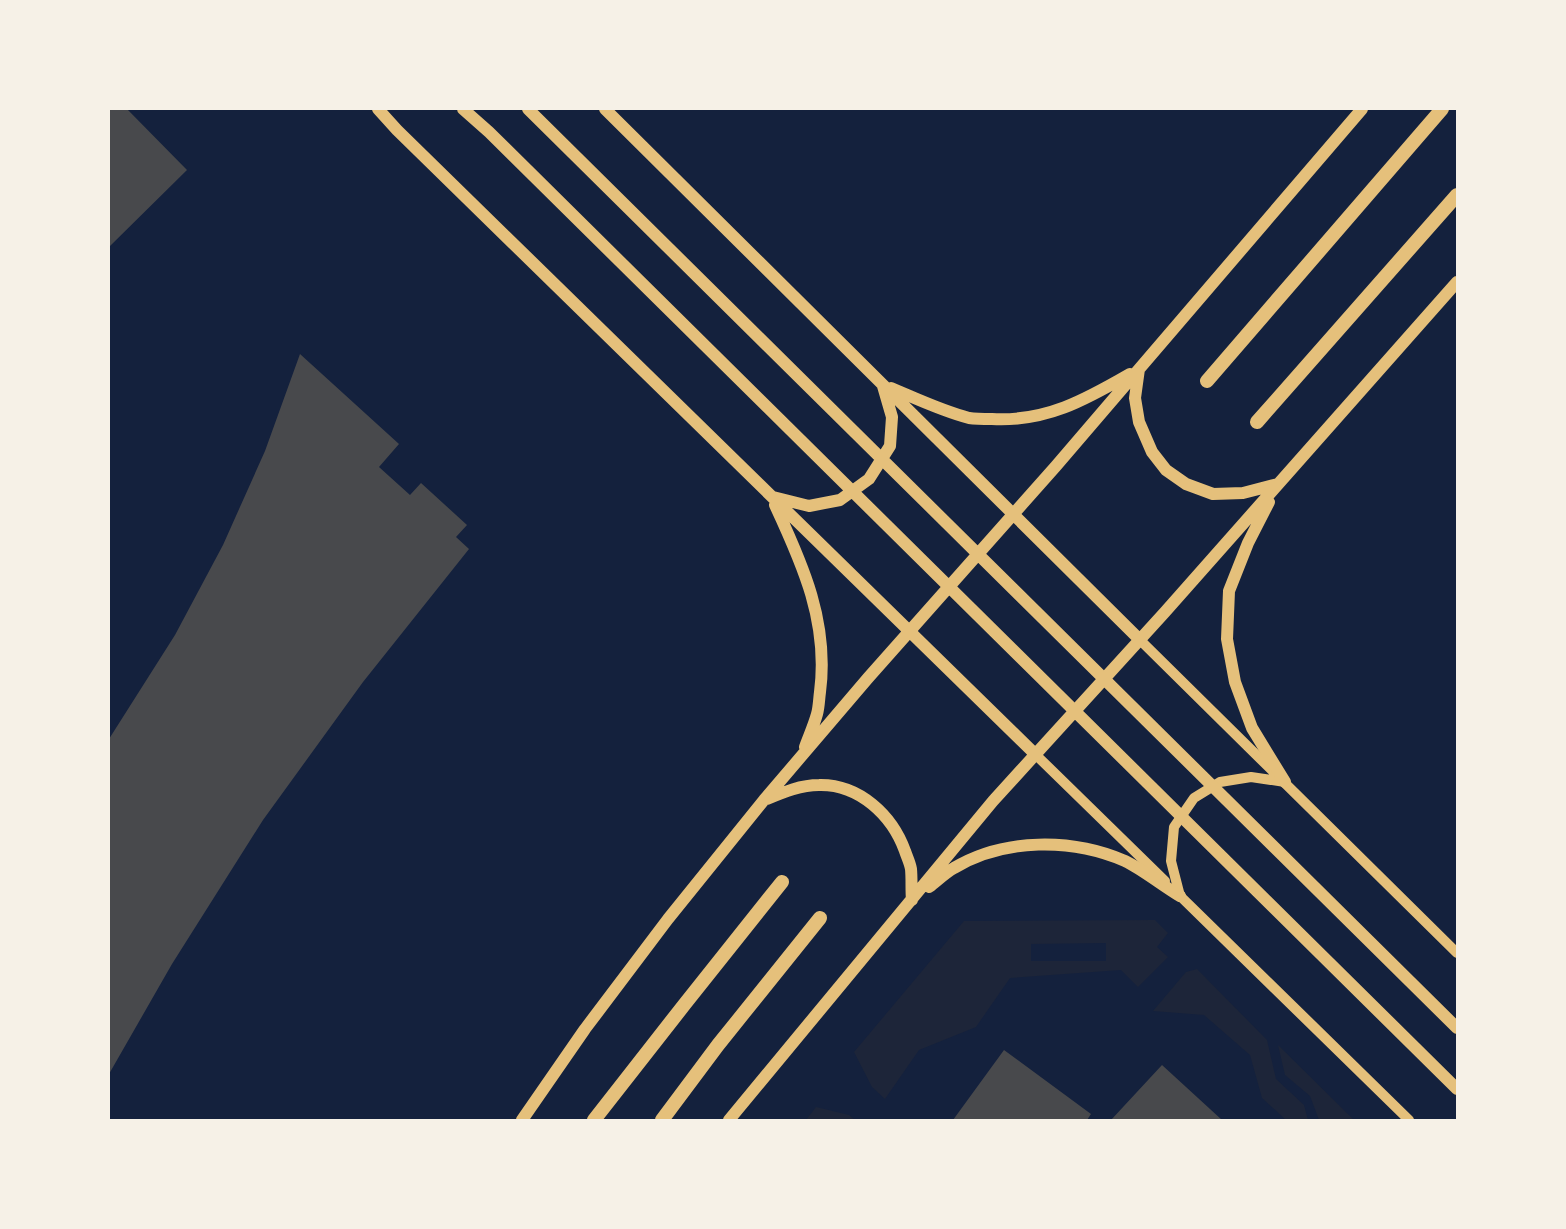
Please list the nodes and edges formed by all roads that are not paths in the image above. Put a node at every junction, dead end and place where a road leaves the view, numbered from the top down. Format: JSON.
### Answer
{"nodes":[{"id":1,"x":378,"y":109,"type":"edge"},
{"id":2,"x":463,"y":109,"type":"edge"},
{"id":3,"x":528,"y":109,"type":"edge"},
{"id":4,"x":605,"y":109,"type":"edge"},
{"id":5,"x":1362,"y":109,"type":"edge"},
{"id":6,"x":1442,"y":109,"type":"edge"},
{"id":7,"x":1457,"y":195,"type":"edge"},
{"id":8,"x":1457,"y":282,"type":"edge"},
{"id":9,"x":1139,"y":369,"type":"junction"},
{"id":10,"x":1207,"y":381,"type":"dead end"},
{"id":11,"x":883,"y":384,"type":"junction"},
{"id":12,"x":1257,"y":422,"type":"dead end"},
{"id":13,"x":1278,"y":484,"type":"junction"},
{"id":14,"x":771,"y":496,"type":"junction"},
{"id":15,"x":1014,"y":514,"type":"junction"},
{"id":16,"x":910,"y":632,"type":"junction"},
{"id":17,"x":1140,"y":640,"type":"junction"},
{"id":18,"x":1035,"y":754,"type":"junction"},
{"id":19,"x":802,"y":756,"type":"junction"},
{"id":20,"x":1285,"y":782,"type":"junction"},
{"id":21,"x":764,"y":800,"type":"junction"},
{"id":22,"x":782,"y":882,"type":"dead end"},
{"id":23,"x":1180,"y":896,"type":"junction"},
{"id":24,"x":912,"y":900,"type":"junction"},
{"id":25,"x":820,"y":918,"type":"dead end"},
{"id":26,"x":1457,"y":952,"type":"edge"},
{"id":27,"x":1457,"y":1028,"type":"edge"},
{"id":28,"x":1457,"y":1089,"type":"edge"},
{"id":29,"x":522,"y":1120,"type":"edge"},
{"id":30,"x":594,"y":1120,"type":"edge"},
{"id":31,"x":662,"y":1120,"type":"edge"},
{"id":32,"x":729,"y":1120,"type":"edge"},
{"id":33,"x":1409,"y":1120,"type":"edge"}],
"edges":[{"from":1,"to":14,"type":"main road"},
{"from":2,"to":28,"type":"main road"},
{"from":3,"to":27,"type":"main road"},
{"from":4,"to":11,"type":"main road"},
{"from":5,"to":9,"type":"main road"},
{"from":6,"to":10,"type":"highway"},
{"from":7,"to":12,"type":"highway"},
{"from":8,"to":13,"type":"main road"},
{"from":9,"to":11,"type":"main road"},
{"from":9,"to":13,"type":"main road"},
{"from":9,"to":15,"type":"main road"},
{"from":11,"to":14,"type":"main road"},
{"from":11,"to":15,"type":"main road"},
{"from":13,"to":17,"type":"main road"},
{"from":13,"to":20,"type":"main road"},
{"from":14,"to":16,"type":"main road"},
{"from":14,"to":19,"type":"main road"},
{"from":15,"to":16,"type":"main road"},
{"from":15,"to":17,"type":"main road"},
{"from":16,"to":18,"type":"main road"},
{"from":16,"to":19,"type":"main road"},
{"from":17,"to":18,"type":"main road"},
{"from":17,"to":20,"type":"main road"},
{"from":18,"to":23,"type":"main road"},
{"from":18,"to":24,"type":"main road"},
{"from":19,"to":21,"type":"main road"},
{"from":20,"to":23,"type":"main road"},
{"from":20,"to":26,"type":"main road"},
{"from":21,"to":24,"type":"main road"},
{"from":21,"to":29,"type":"main road"},
{"from":22,"to":30,"type":"highway"},
{"from":23,"to":24,"type":"main road"},
{"from":23,"to":33,"type":"main road"},
{"from":24,"to":32,"type":"main road"},
{"from":25,"to":31,"type":"highway"}]}
